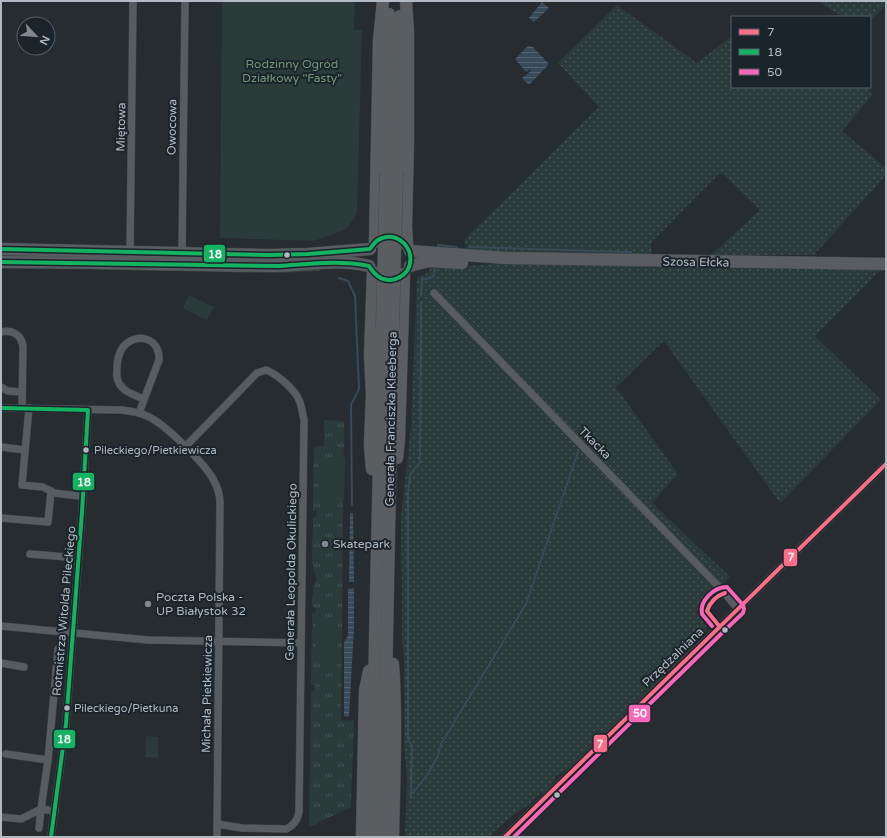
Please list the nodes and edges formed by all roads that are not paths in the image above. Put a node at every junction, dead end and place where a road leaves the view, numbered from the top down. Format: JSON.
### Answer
{"nodes":[{"id":1,"x":133,"y":1,"type":"edge"},
{"id":2,"x":185,"y":1,"type":"edge"},
{"id":3,"x":383,"y":1,"type":"edge"},
{"id":4,"x":389,"y":1,"type":"edge"},
{"id":5,"x":401,"y":1,"type":"edge"},
{"id":6,"x":406,"y":1,"type":"edge"},
{"id":7,"x":391,"y":172,"type":"junction"},
{"id":8,"x":372,"y":245,"type":"junction"},
{"id":9,"x":409,"y":248,"type":"junction"},
{"id":10,"x":1,"y":249,"type":"edge"},
{"id":11,"x":130,"y":253,"type":"junction"},
{"id":12,"x":182,"y":253,"type":"junction"},
{"id":13,"x":460,"y":259,"type":"junction"},
{"id":14,"x":269,"y":260,"type":"junction"},
{"id":15,"x":1,"y":262,"type":"edge"},
{"id":16,"x":886,"y":264,"type":"edge"},
{"id":17,"x":371,"y":269,"type":"junction"},
{"id":18,"x":407,"y":270,"type":"junction"},
{"id":19,"x":434,"y":293,"type":"dead end"},
{"id":20,"x":388,"y":328,"type":"junction"},
{"id":21,"x":1,"y":332,"type":"edge"},
{"id":22,"x":1,"y":387,"type":"edge"},
{"id":23,"x":22,"y":392,"type":"junction"},
{"id":24,"x":144,"y":399,"type":"junction"},
{"id":25,"x":1,"y":408,"type":"edge"},
{"id":26,"x":25,"y":408,"type":"junction"},
{"id":27,"x":88,"y":410,"type":"junction"},
{"id":28,"x":139,"y":413,"type":"junction"},
{"id":29,"x":1,"y":447,"type":"edge"},
{"id":30,"x":185,"y":447,"type":"junction"},
{"id":31,"x":25,"y":450,"type":"junction"},
{"id":32,"x":886,"y":464,"type":"edge"},
{"id":33,"x":51,"y":492,"type":"junction"},
{"id":34,"x":79,"y":496,"type":"dead end"},
{"id":35,"x":389,"y":509,"type":"junction"},
{"id":36,"x":1,"y":518,"type":"edge"},
{"id":37,"x":378,"y":523,"type":"junction"},
{"id":38,"x":30,"y":554,"type":"dead end"},
{"id":39,"x":79,"y":558,"type":"junction"},
{"id":40,"x":387,"y":598,"type":"junction"},
{"id":41,"x":738,"y":609,"type":"junction"},
{"id":42,"x":1,"y":626,"type":"edge"},
{"id":43,"x":73,"y":633,"type":"junction"},
{"id":44,"x":375,"y":641,"type":"junction"},
{"id":45,"x":218,"y":642,"type":"junction"},
{"id":46,"x":301,"y":643,"type":"junction"},
{"id":47,"x":58,"y":649,"type":"dead end"},
{"id":48,"x":1,"y":663,"type":"edge"},
{"id":49,"x":24,"y":666,"type":"dead end"},
{"id":50,"x":51,"y":723,"type":"junction"},
{"id":51,"x":66,"y":724,"type":"junction"},
{"id":52,"x":6,"y":754,"type":"dead end"},
{"id":53,"x":48,"y":760,"type":"junction"},
{"id":54,"x":377,"y":799,"type":"junction"},
{"id":55,"x":41,"y":809,"type":"junction"},
{"id":56,"x":55,"y":811,"type":"junction"},
{"id":57,"x":1,"y":816,"type":"edge"},
{"id":58,"x":217,"y":824,"type":"junction"},
{"id":59,"x":39,"y":828,"type":"dead end"},
{"id":60,"x":510,"y":831,"type":"junction"},
{"id":61,"x":51,"y":837,"type":"edge"},
{"id":62,"x":217,"y":837,"type":"edge"},
{"id":63,"x":362,"y":837,"type":"edge"},
{"id":64,"x":372,"y":837,"type":"edge"},
{"id":65,"x":383,"y":837,"type":"edge"},
{"id":66,"x":392,"y":837,"type":"edge"},
{"id":67,"x":500,"y":837,"type":"edge"},
{"id":68,"x":505,"y":837,"type":"edge"}],
"edges":[{"from":1,"to":11,"type":"street","name":"Miętowa"},
{"from":2,"to":12,"type":"street","name":"Owocowa"},
{"from":3,"to":8,"type":"highway"},
{"from":4,"to":7,"type":"highway","name":"Generała Franciszka Kleeberga"},
{"from":5,"to":7,"type":"highway","name":"Generała Franciszka Kleeberga"},
{"from":6,"to":9,"type":"highway"},
{"from":7,"to":20,"type":"highway","name":"Generała Franciszka Kleeberga","bridge":true},
{"from":8,"to":9,"type":"main road"},
{"from":8,"to":14,"type":"main road"},
{"from":8,"to":17,"type":"main road"},
{"from":9,"to":13,"type":"main road","name":"Szosa Ełcka"},
{"from":9,"to":18,"type":"main road"},
{"from":10,"to":11,"type":"main road"},
{"from":11,"to":12,"type":"main road"},
{"from":12,"to":14,"type":"main road"},
{"from":13,"to":16,"type":"main road","name":"Szosa Ełcka"},
{"from":13,"to":18,"type":"main road","name":"Szosa Ełcka"},
{"from":14,"to":15,"type":"main road"},
{"from":14,"to":17,"type":"main road"},
{"from":17,"to":18,"type":"main road"},
{"from":17,"to":37,"type":"highway"},
{"from":18,"to":35,"type":"highway"},
{"from":19,"to":41,"type":"street","name":"Tkacka"},
{"from":20,"to":35,"type":"highway","name":"Generała Franciszka Kleeberga"},
{"from":20,"to":37,"type":"highway","name":"Generała Franciszka Kleeberga"},
{"from":21,"to":23,"type":"street"},
{"from":22,"to":23,"type":"street"},
{"from":23,"to":26,"type":"street"},
{"from":24,"to":24,"type":"street"},
{"from":24,"to":28,"type":"street"},
{"from":25,"to":26,"type":"street","name":"Michała Pietkiewicza"},
{"from":26,"to":27,"type":"street","name":"Michała Pietkiewicza"},
{"from":26,"to":31,"type":"street"},
{"from":27,"to":28,"type":"street","name":"Michała Pietkiewicza"},
{"from":27,"to":39,"type":"street","name":"Rotmistrza Witolda Pileckiego"},
{"from":28,"to":30,"type":"street","name":"Michała Pietkiewicza"},
{"from":29,"to":31,"type":"street"},
{"from":30,"to":45,"type":"street","name":"Michała Pietkiewicza"},
{"from":30,"to":46,"type":"street","name":"Generała Leopolda Okulickiego"},
{"from":31,"to":33,"type":"street"},
{"from":32,"to":41,"type":"street","name":"Przędzalniana"},
{"from":33,"to":34,"type":"street"},
{"from":33,"to":36,"type":"street"},
{"from":35,"to":40,"type":"highway","name":"Generała Franciszka Kleeberga"},
{"from":37,"to":44,"type":"highway","name":"Generała Franciszka Kleeberga"},
{"from":38,"to":39,"type":"street"},
{"from":39,"to":43,"type":"street","name":"Rotmistrza Witolda Pileckiego"},
{"from":40,"to":54,"type":"highway","name":"Generała Franciszka Kleeberga"},
{"from":40,"to":66,"type":"highway"},
{"from":41,"to":60,"type":"street","name":"Przędzalniana"},
{"from":42,"to":43,"type":"street"},
{"from":43,"to":45,"type":"street"},
{"from":43,"to":51,"type":"street","name":"Rotmistrza Witolda Pileckiego"},
{"from":44,"to":54,"type":"highway","name":"Generała Franciszka Kleeberga"},
{"from":44,"to":63,"type":"highway"},
{"from":45,"to":46,"type":"street"},
{"from":45,"to":58,"type":"street","name":"Michała Pietkiewicza"},
{"from":46,"to":58,"type":"street","name":"Generała Leopolda Okulickiego"},
{"from":47,"to":50,"type":"street"},
{"from":48,"to":49,"type":"street"},
{"from":50,"to":51,"type":"street"},
{"from":50,"to":53,"type":"street"},
{"from":51,"to":56,"type":"street","name":"Rotmistrza Witolda Pileckiego"},
{"from":52,"to":53,"type":"street"},
{"from":53,"to":55,"type":"street"},
{"from":54,"to":64,"type":"highway","name":"Generała Franciszka Kleeberga"},
{"from":54,"to":65,"type":"highway","name":"Generała Franciszka Kleeberga"},
{"from":55,"to":56,"type":"street"},
{"from":55,"to":57,"type":"street"},
{"from":55,"to":59,"type":"street"},
{"from":56,"to":61,"type":"street","name":"Rotmistrza Witolda Pileckiego"},
{"from":58,"to":62,"type":"street","name":"Michała Pietkiewicza"},
{"from":60,"to":67,"type":"street","name":"Przędzalniana"},
{"from":60,"to":68,"type":"street","name":"Przędzalniana"}]}
